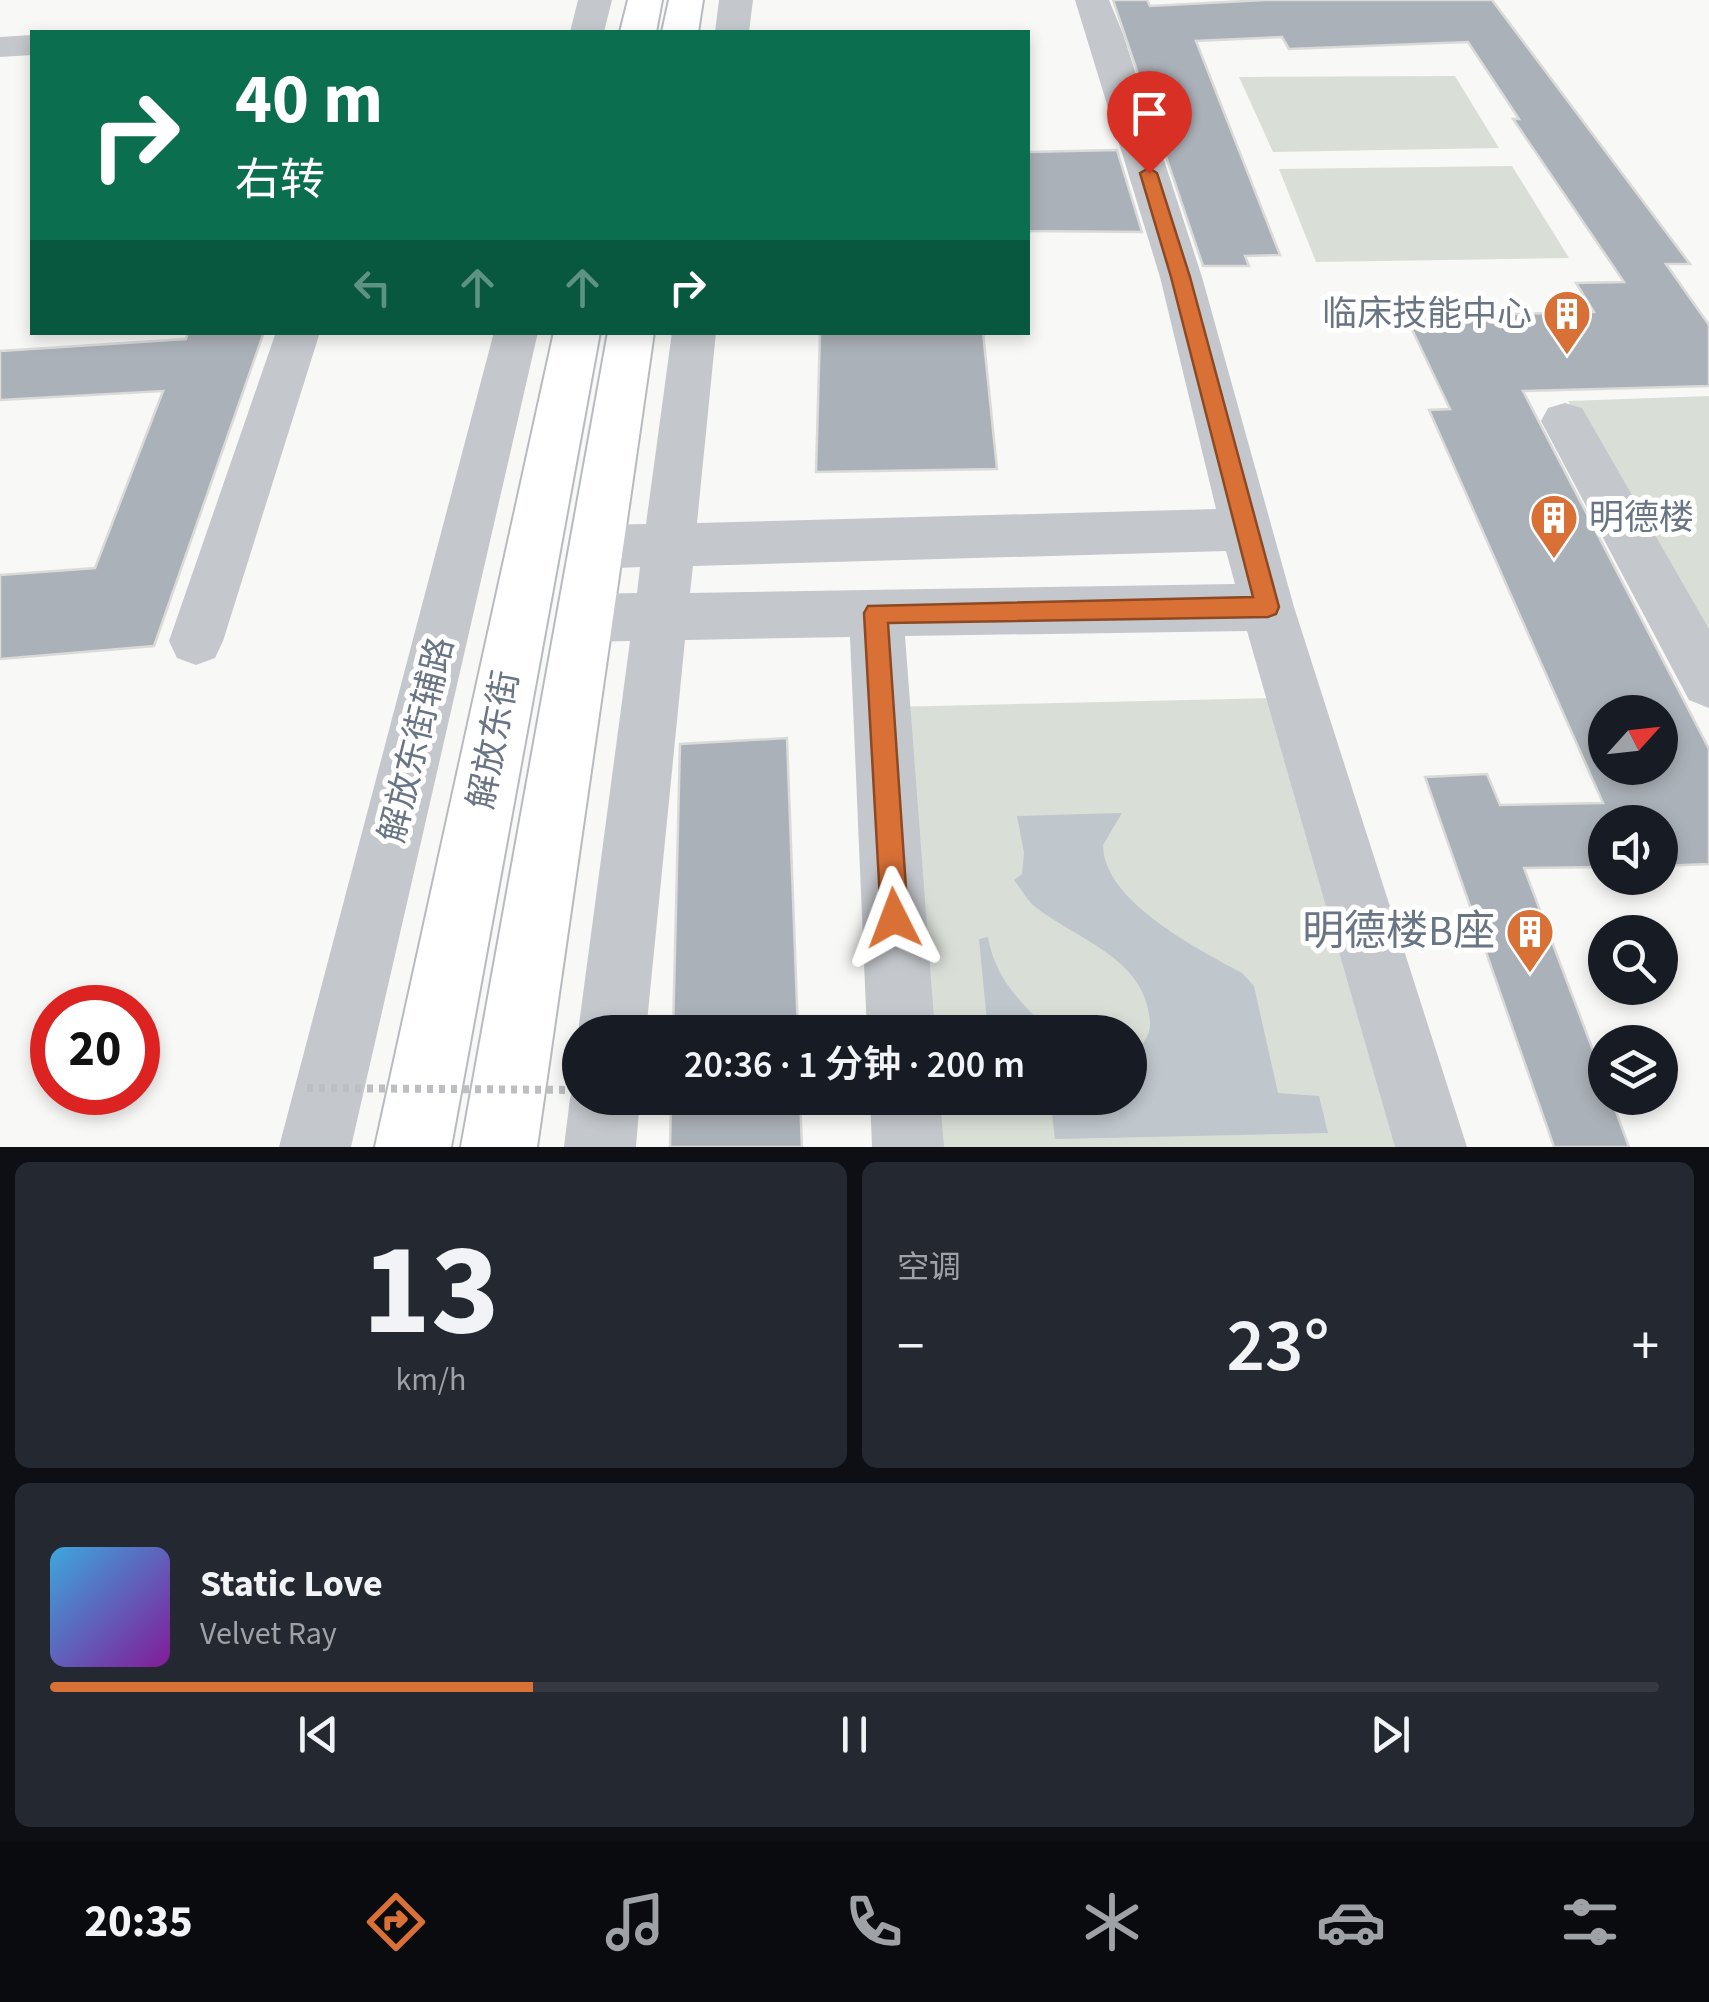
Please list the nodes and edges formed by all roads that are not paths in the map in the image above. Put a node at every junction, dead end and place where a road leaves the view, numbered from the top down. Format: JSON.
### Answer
{"nodes":[{"id":1,"x":595,"y":0,"type":"edge"},
{"id":2,"x":644,"y":0,"type":"edge"},
{"id":3,"x":686,"y":0,"type":"edge"},
{"id":4,"x":736,"y":0,"type":"edge"},
{"id":5,"x":1092,"y":0,"type":"edge"},
{"id":6,"x":588,"y":30,"type":"edge"},
{"id":7,"x":638,"y":30,"type":"edge"},
{"id":8,"x":680,"y":30,"type":"edge"},
{"id":9,"x":732,"y":30,"type":"edge"},
{"id":10,"x":0,"y":46,"type":"edge"},
{"id":11,"x":30,"y":46,"type":"edge"},
{"id":12,"x":297,"y":335,"type":"edge"},
{"id":13,"x":515,"y":335,"type":"edge"},
{"id":14,"x":576,"y":335,"type":"edge"},
{"id":15,"x":630,"y":335,"type":"edge"},
{"id":16,"x":694,"y":335,"type":"edge"},
{"id":17,"x":1565,"y":421,"type":"dead end"},
{"id":18,"x":1246,"y":529,"type":"junction"},
{"id":19,"x":668,"y":545,"type":"junction"},
{"id":20,"x":595,"y":547,"type":"junction"},
{"id":21,"x":1268,"y":607,"type":"junction"},
{"id":22,"x":876,"y":613,"type":"junction"},
{"id":23,"x":659,"y":616,"type":"junction"},
{"id":24,"x":584,"y":618,"type":"junction"},
{"id":25,"x":196,"y":641,"type":"dead end"},
{"id":26,"x":1709,"y":682,"type":"edge"},
{"id":27,"x":614,"y":1015,"type":"edge"},
{"id":28,"x":901,"y":1015,"type":"edge"},
{"id":29,"x":603,"y":1115,"type":"edge"},
{"id":30,"x":907,"y":1115,"type":"edge"},
{"id":31,"x":315,"y":1147,"type":"edge"},
{"id":32,"x":413,"y":1147,"type":"edge"},
{"id":33,"x":499,"y":1147,"type":"edge"},
{"id":34,"x":600,"y":1147,"type":"edge"},
{"id":35,"x":908,"y":1147,"type":"edge"},
{"id":36,"x":1431,"y":1147,"type":"edge"}],
"edges":[{"from":1,"to":6,"type":"street"},
{"from":2,"to":7,"type":"main road"},
{"from":3,"to":8,"type":"main road"},
{"from":4,"to":9,"type":"street"},
{"from":5,"to":18,"type":"street"},
{"from":10,"to":11,"type":"street"},
{"from":12,"to":25,"type":"street"},
{"from":13,"to":31,"type":"street","name":"解放东街辅路"},
{"from":14,"to":32,"type":"main road","name":"解放东街"},
{"from":15,"to":20,"type":"main road","name":"解放东街"},
{"from":16,"to":19,"type":"street"},
{"from":17,"to":26,"type":"street"},
{"from":18,"to":19,"type":"street"},
{"from":18,"to":21,"type":"street"},
{"from":19,"to":20,"type":"street"},
{"from":19,"to":23,"type":"street"},
{"from":20,"to":24,"type":"main road","name":"解放东街"},
{"from":21,"to":22,"type":"street"},
{"from":21,"to":36,"type":"street"},
{"from":22,"to":23,"type":"street"},
{"from":22,"to":28,"type":"street"},
{"from":23,"to":24,"type":"street"},
{"from":23,"to":27,"type":"street"},
{"from":24,"to":33,"type":"main road","name":"解放东街"},
{"from":29,"to":34,"type":"street"},
{"from":30,"to":35,"type":"street"}]}
